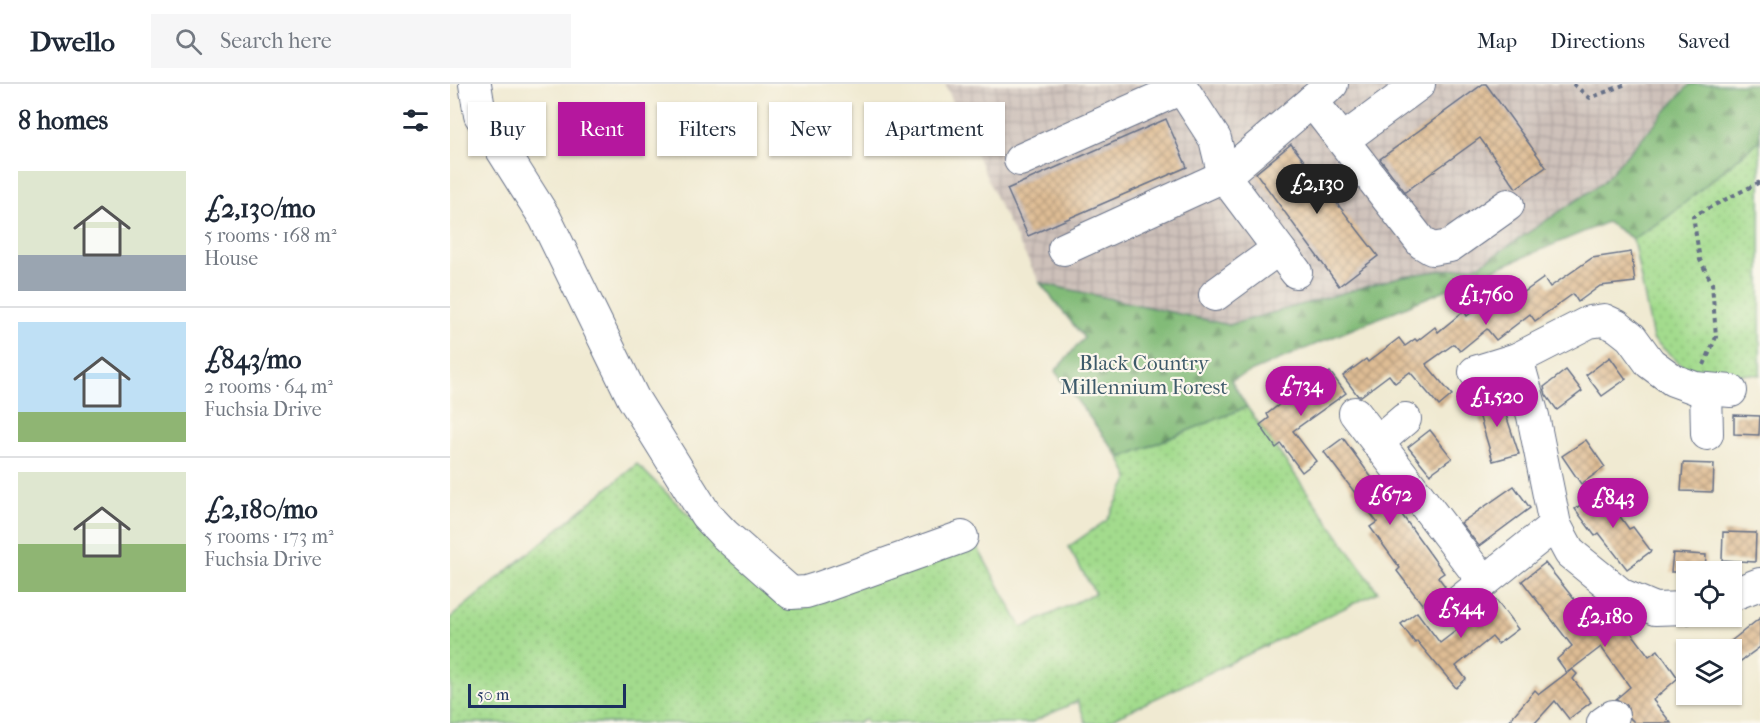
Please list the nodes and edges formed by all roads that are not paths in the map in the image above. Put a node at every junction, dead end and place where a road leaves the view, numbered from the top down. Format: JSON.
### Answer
{"nodes":[{"id":1,"x":475,"y":84,"type":"edge"},
{"id":2,"x":1419,"y":84,"type":"edge"},
{"id":3,"x":1322,"y":93,"type":"edge"},
{"id":4,"x":1343,"y":140,"type":"junction"},
{"id":5,"x":1020,"y":160,"type":"dead end"},
{"id":6,"x":1224,"y":176,"type":"junction"},
{"id":7,"x":1508,"y":205,"type":"dead end"},
{"id":8,"x":1064,"y":249,"type":"dead end"},
{"id":9,"x":1215,"y":295,"type":"dead end"},
{"id":10,"x":1516,"y":359,"type":"junction"},
{"id":11,"x":1475,"y":372,"type":"dead end"},
{"id":12,"x":1355,"y":414,"type":"dead end"},
{"id":13,"x":1405,"y":419,"type":"dead end"},
{"id":14,"x":1707,"y":434,"type":"dead end"},
{"id":15,"x":1378,"y":442,"type":"junction"},
{"id":16,"x":1555,"y":525,"type":"junction"},
{"id":17,"x":962,"y":537,"type":"dead end"},
{"id":18,"x":1760,"y":584,"type":"edge"},
{"id":19,"x":1742,"y":591,"type":"edge"},
{"id":20,"x":1676,"y":608,"type":"edge"}],
"edges":[{"from":1,"to":17,"type":"street"},
{"from":2,"to":4,"type":"street"},
{"from":3,"to":4,"type":"street"},
{"from":3,"to":6,"type":"street"},
{"from":4,"to":7,"type":"street"},
{"from":5,"to":6,"type":"street"},
{"from":6,"to":8,"type":"street"},
{"from":6,"to":9,"type":"street"},
{"from":10,"to":11,"type":"street"},
{"from":10,"to":14,"type":"street"},
{"from":10,"to":16,"type":"street"},
{"from":12,"to":15,"type":"street"},
{"from":13,"to":15,"type":"street"},
{"from":15,"to":16,"type":"street"},
{"from":16,"to":20,"type":"street"},
{"from":18,"to":19,"type":"street"}]}
